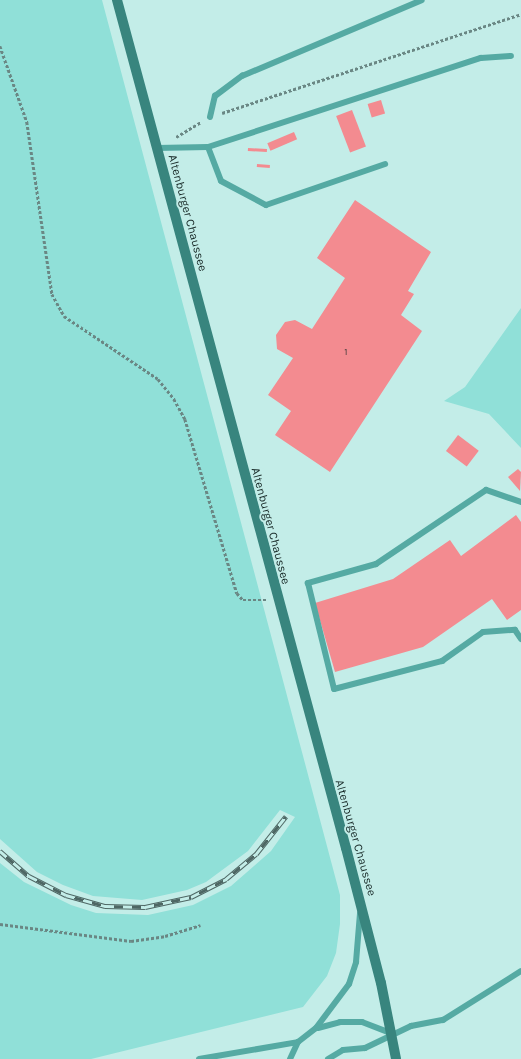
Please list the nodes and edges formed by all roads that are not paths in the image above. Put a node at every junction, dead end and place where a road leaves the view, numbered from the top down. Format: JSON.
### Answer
{"nodes":[{"id":1,"x":117,"y":0,"type":"edge"},
{"id":2,"x":422,"y":0,"type":"edge"},
{"id":3,"x":511,"y":56,"type":"dead end"},
{"id":4,"x":210,"y":117,"type":"road end"},
{"id":5,"x":208,"y":147,"type":"junction"},
{"id":6,"x":157,"y":148,"type":"junction"},
{"id":7,"x":385,"y":164,"type":"dead end"},
{"id":8,"x":521,"y":502,"type":"edge"},
{"id":9,"x":521,"y":639,"type":"edge"},
{"id":10,"x":361,"y":906,"type":"junction"},
{"id":11,"x":521,"y":971,"type":"edge"},
{"id":12,"x":316,"y":1028,"type":"junction"},
{"id":13,"x":393,"y":1034,"type":"junction"},
{"id":14,"x":298,"y":1042,"type":"junction"},
{"id":15,"x":199,"y":1059,"type":"edge"},
{"id":16,"x":290,"y":1059,"type":"edge"},
{"id":17,"x":328,"y":1059,"type":"edge"},
{"id":18,"x":396,"y":1059,"type":"edge"}],
"edges":[{"from":1,"to":6,"type":"main road","name":"Altenburger Chaussee"},
{"from":2,"to":4,"type":"lane"},
{"from":3,"to":5,"type":"lane"},
{"from":5,"to":6,"type":"lane"},
{"from":5,"to":7,"type":"lane"},
{"from":6,"to":10,"type":"main road","name":"Altenburger Chaussee"},
{"from":8,"to":9,"type":"lane"},
{"from":10,"to":12,"type":"lane"},
{"from":10,"to":13,"type":"main road","name":"Altenburger Chaussee"},
{"from":11,"to":13,"type":"lane"},
{"from":12,"to":13,"type":"lane"},
{"from":12,"to":14,"type":"lane"},
{"from":13,"to":17,"type":"lane"},
{"from":13,"to":18,"type":"main road","name":"Altenburger Chaussee"},
{"from":14,"to":15,"type":"lane"},
{"from":14,"to":16,"type":"lane"}]}
